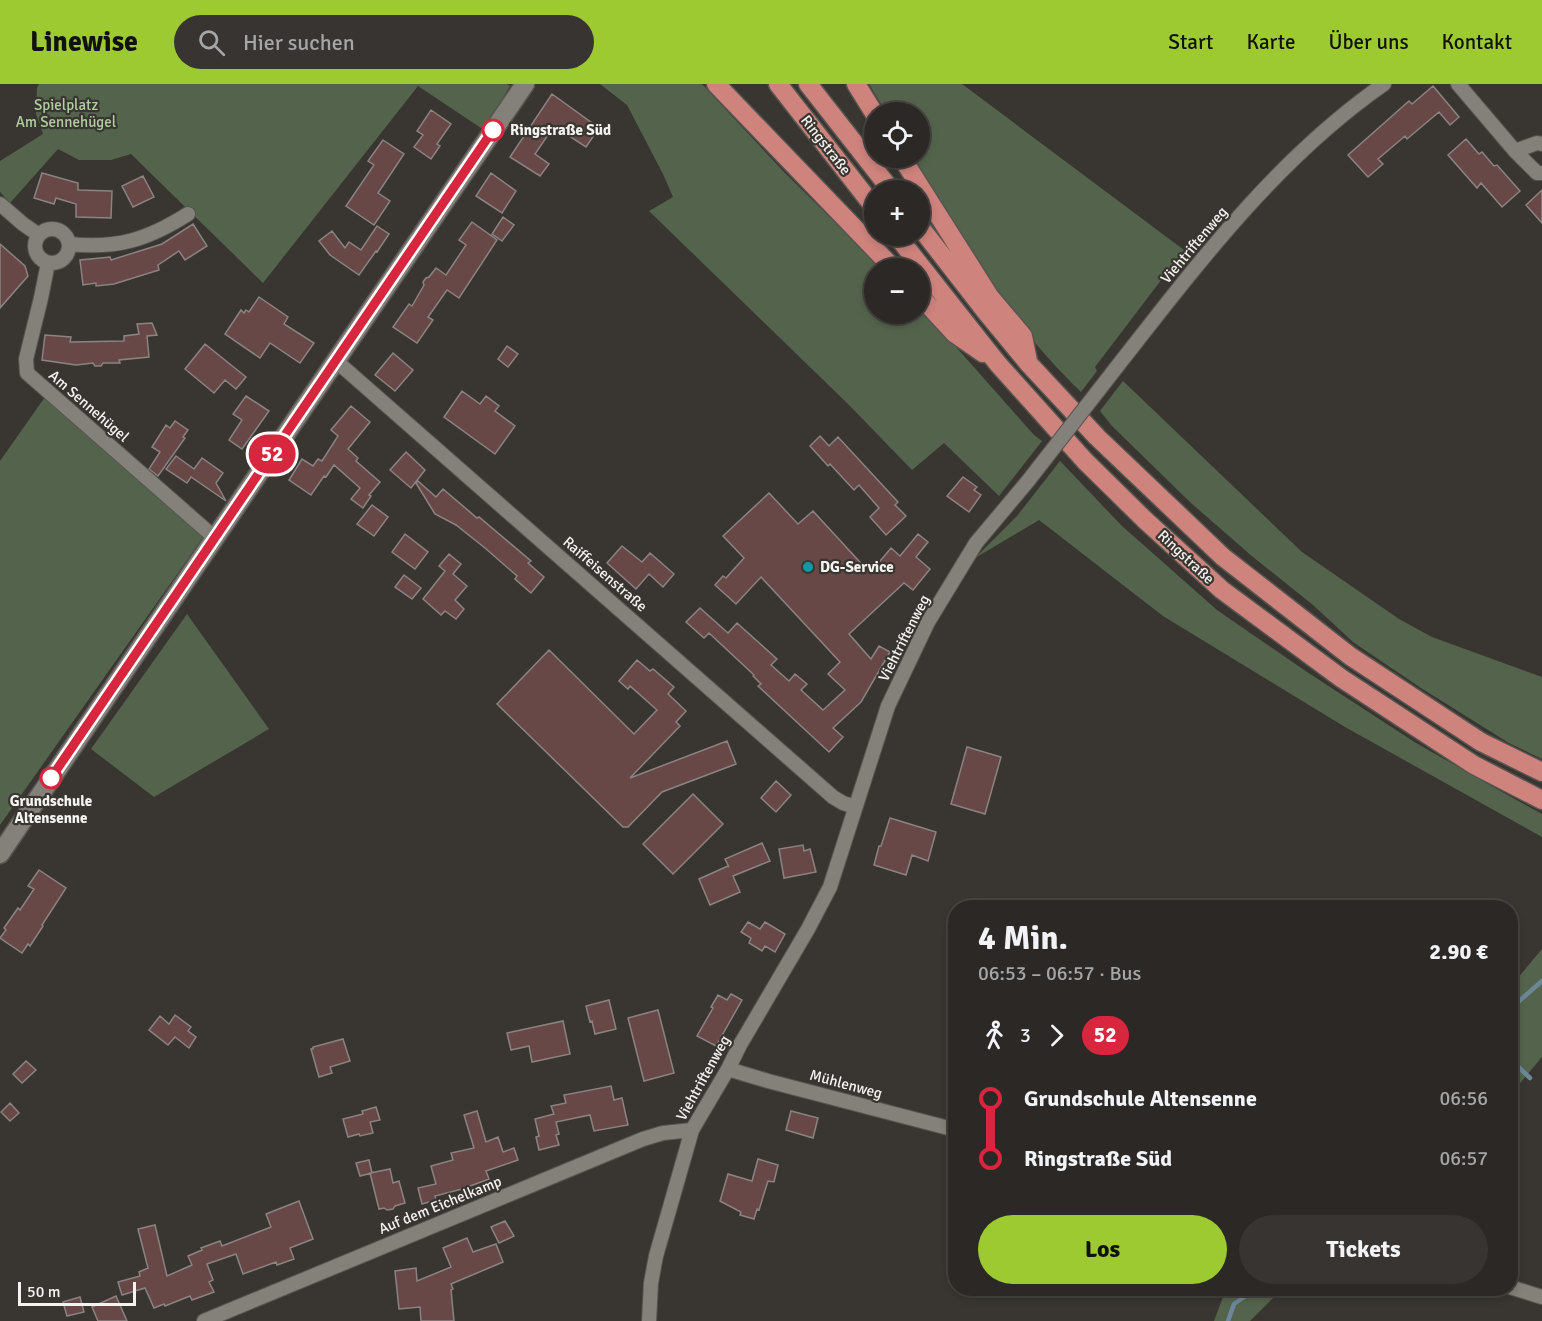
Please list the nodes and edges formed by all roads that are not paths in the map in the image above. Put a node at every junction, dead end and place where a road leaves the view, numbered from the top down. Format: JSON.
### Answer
{"nodes":[{"id":1,"x":525,"y":84,"type":"edge"},
{"id":2,"x":716,"y":84,"type":"edge"},
{"id":3,"x":778,"y":84,"type":"edge"},
{"id":4,"x":808,"y":84,"type":"edge"},
{"id":5,"x":856,"y":84,"type":"edge"},
{"id":6,"x":1384,"y":84,"type":"edge"},
{"id":7,"x":1458,"y":84,"type":"edge"},
{"id":8,"x":867,"y":102,"type":"edge"},
{"id":9,"x":1542,"y":144,"type":"edge"},
{"id":10,"x":1515,"y":151,"type":"junction"},
{"id":11,"x":908,"y":168,"type":"edge"},
{"id":12,"x":1542,"y":173,"type":"edge"},
{"id":13,"x":883,"y":180,"type":"edge"},
{"id":14,"x":864,"y":194,"type":"edge"},
{"id":15,"x":0,"y":204,"type":"edge"},
{"id":16,"x":188,"y":214,"type":"dead end"},
{"id":17,"x":39,"y":234,"type":"junction"},
{"id":18,"x":930,"y":240,"type":"edge"},
{"id":19,"x":69,"y":244,"type":"junction"},
{"id":20,"x":905,"y":246,"type":"edge"},
{"id":21,"x":883,"y":258,"type":"edge"},
{"id":22,"x":48,"y":263,"type":"junction"},
{"id":23,"x":930,"y":307,"type":"edge"},
{"id":24,"x":335,"y":360,"type":"junction"},
{"id":25,"x":1028,"y":363,"type":"junction"},
{"id":26,"x":998,"y":364,"type":"junction"},
{"id":27,"x":215,"y":538,"type":"junction"},
{"id":28,"x":1542,"y":772,"type":"edge"},
{"id":29,"x":1542,"y":800,"type":"edge"},
{"id":30,"x":855,"y":807,"type":"junction"},
{"id":31,"x":0,"y":854,"type":"edge"},
{"id":32,"x":728,"y":1069,"type":"junction"},
{"id":33,"x":948,"y":1128,"type":"edge"},
{"id":34,"x":692,"y":1130,"type":"junction"},
{"id":35,"x":1518,"y":1290,"type":"edge"},
{"id":36,"x":1542,"y":1297,"type":"edge"},
{"id":37,"x":204,"y":1321,"type":"edge"},
{"id":38,"x":649,"y":1321,"type":"edge"}],
"edges":[{"from":1,"to":24,"type":"main road"},
{"from":2,"to":21,"type":"highway"},
{"from":3,"to":14,"type":"highway","name":"Ringstraße"},
{"from":4,"to":13,"type":"highway","name":"Ringstraße"},
{"from":5,"to":8,"type":"highway"},
{"from":6,"to":30,"type":"street","name":"Viehtriftenweg","bridge":true},
{"from":7,"to":10,"type":"street"},
{"from":9,"to":10,"type":"street"},
{"from":10,"to":12,"type":"street"},
{"from":11,"to":25,"type":"highway"},
{"from":15,"to":17,"type":"street"},
{"from":16,"to":19,"type":"street"},
{"from":17,"to":19,"type":"street"},
{"from":17,"to":22,"type":"street"},
{"from":18,"to":25,"type":"highway","name":"Ringstraße"},
{"from":19,"to":22,"type":"street"},
{"from":20,"to":26,"type":"highway","name":"Ringstraße"},
{"from":22,"to":27,"type":"street","name":"Am Sennehügel"},
{"from":23,"to":26,"type":"highway"},
{"from":24,"to":27,"type":"main road"},
{"from":24,"to":30,"type":"street","name":"Raiffeisenstraße"},
{"from":25,"to":28,"type":"highway","name":"Ringstraße"},
{"from":26,"to":29,"type":"highway","name":"Ringstraße"},
{"from":27,"to":31,"type":"main road"},
{"from":30,"to":32,"type":"street","name":"Viehtriftenweg"},
{"from":32,"to":33,"type":"street","name":"Mühlenweg"},
{"from":32,"to":34,"type":"street","name":"Viehtriftenweg"},
{"from":34,"to":37,"type":"street","name":"Auf dem Eichelkamp"},
{"from":34,"to":38,"type":"street","name":"Viehtriftenweg"},
{"from":35,"to":36,"type":"street"}]}
